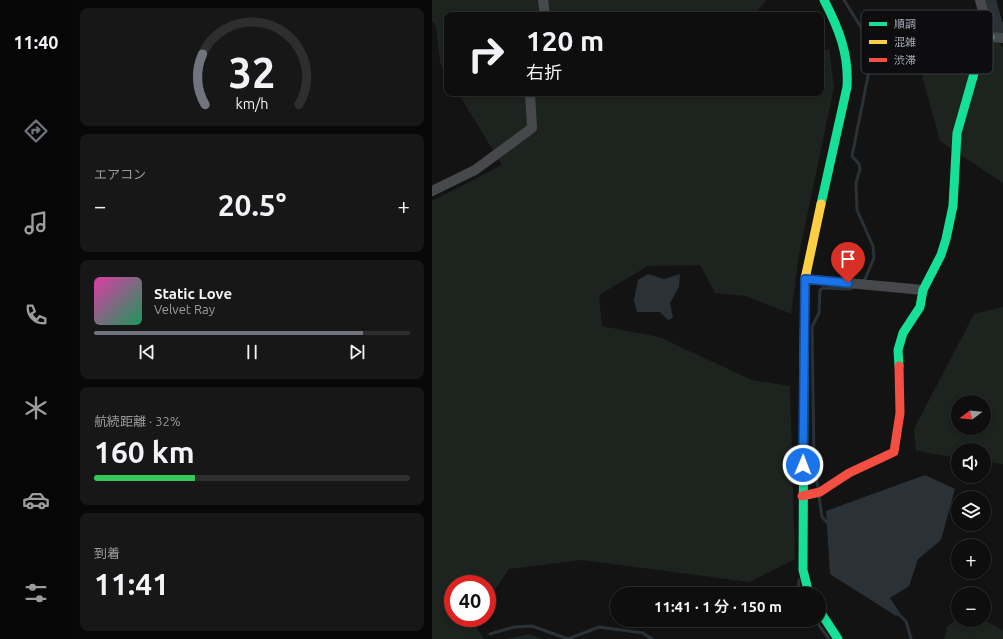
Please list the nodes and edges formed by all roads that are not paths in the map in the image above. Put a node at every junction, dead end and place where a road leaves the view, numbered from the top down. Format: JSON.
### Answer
{"nodes":[{"id":1,"x":543,"y":0,"type":"edge"},
{"id":2,"x":824,"y":0,"type":"edge"},
{"id":3,"x":980,"y":0,"type":"edge"},
{"id":4,"x":983,"y":10,"type":"edge"},
{"id":5,"x":545,"y":12,"type":"edge"},
{"id":6,"x":993,"y":37,"type":"edge"},
{"id":7,"x":1003,"y":38,"type":"edge"},
{"id":8,"x":974,"y":74,"type":"edge"},
{"id":9,"x":530,"y":96,"type":"edge"},
{"id":10,"x":432,"y":190,"type":"edge"},
{"id":11,"x":805,"y":279,"type":"junction"},
{"id":12,"x":923,"y":290,"type":"junction"},
{"id":13,"x":802,"y":496,"type":"junction"},
{"id":14,"x":807,"y":587,"type":"edge"},
{"id":15,"x":826,"y":621,"type":"edge"},
{"id":16,"x":838,"y":639,"type":"edge"}],
"edges":[{"from":1,"to":5,"type":"street"},
{"from":2,"to":11,"type":"street"},
{"from":3,"to":4,"type":"street"},
{"from":6,"to":7,"type":"street"},
{"from":8,"to":12,"type":"street"},
{"from":9,"to":10,"type":"street"},
{"from":11,"to":12,"type":"street"},
{"from":11,"to":13,"type":"street"},
{"from":12,"to":13,"type":"street"},
{"from":13,"to":14,"type":"street"},
{"from":15,"to":16,"type":"street"}]}
